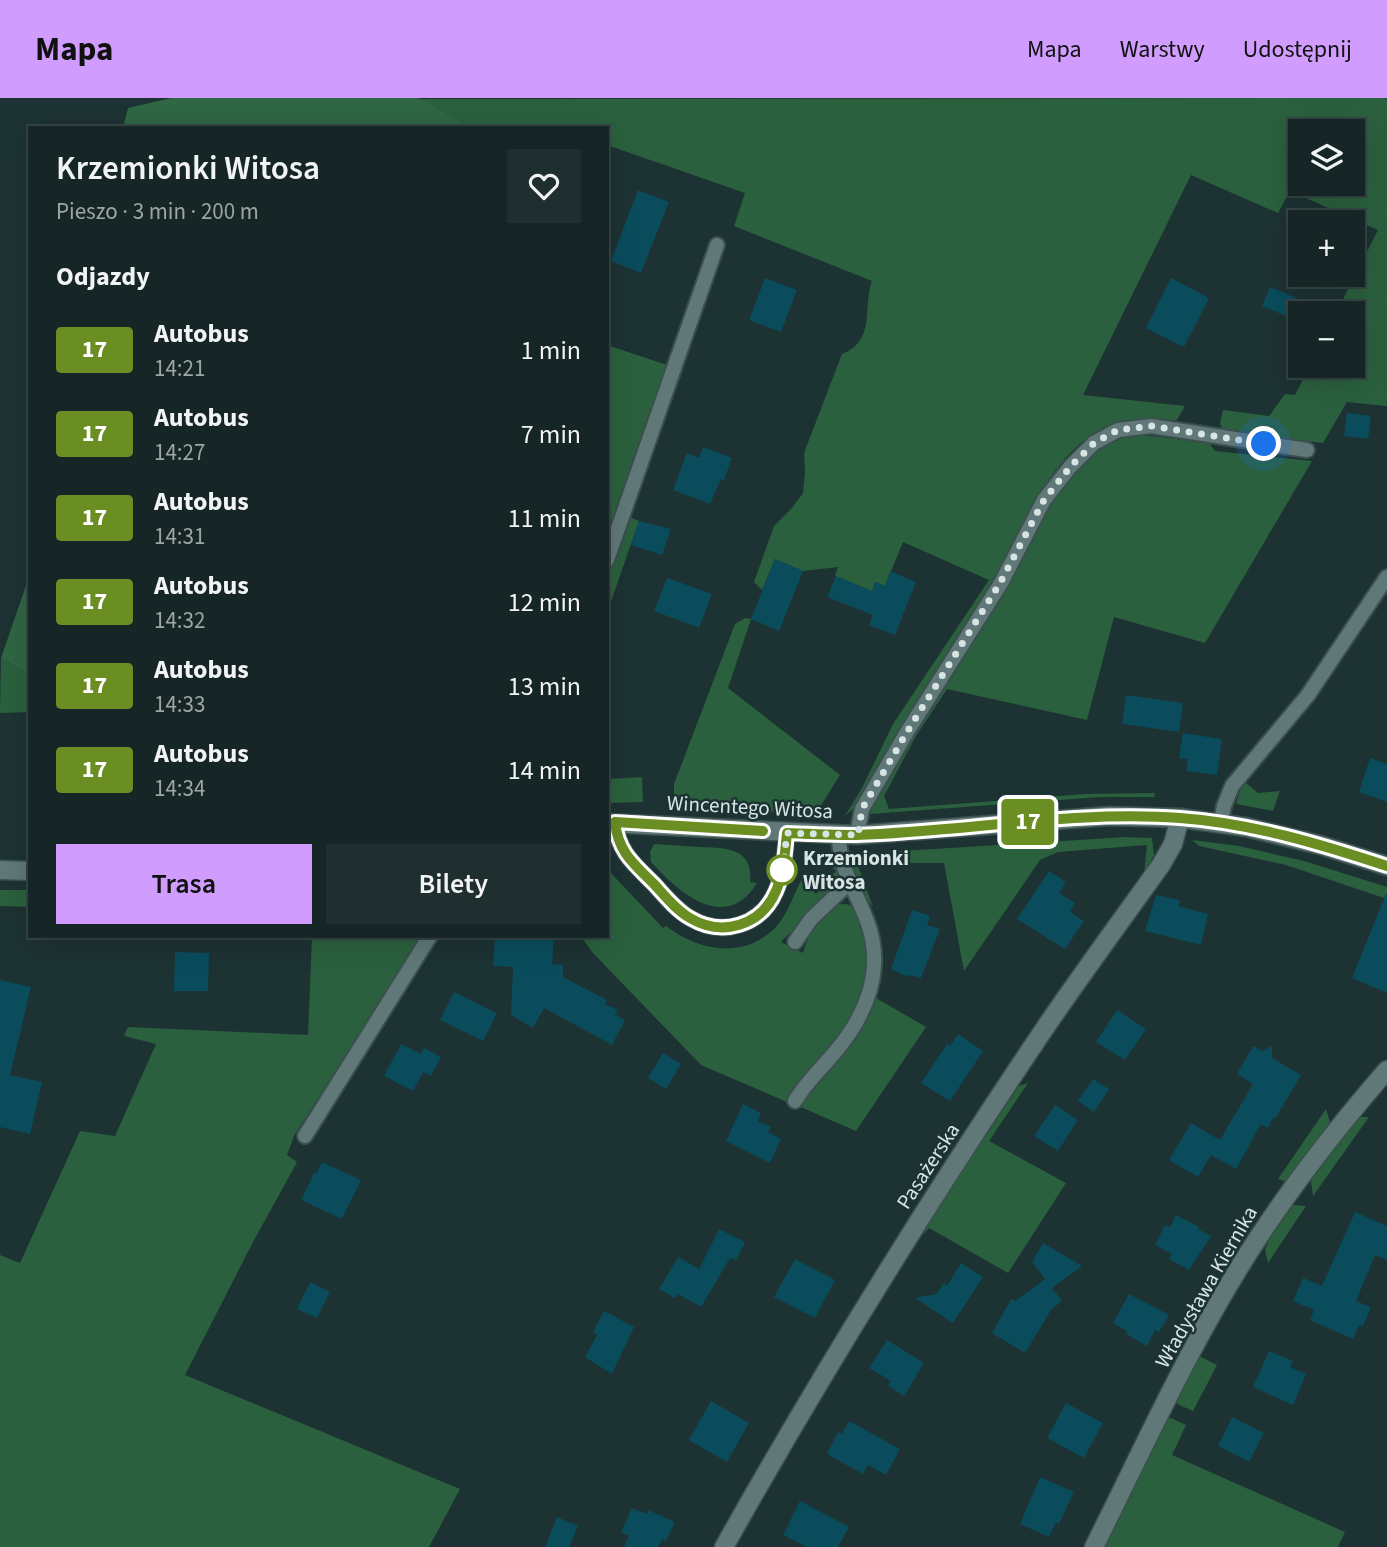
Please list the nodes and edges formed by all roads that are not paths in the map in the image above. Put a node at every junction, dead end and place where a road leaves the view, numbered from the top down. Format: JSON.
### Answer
{"nodes":[{"id":1,"x":718,"y":245,"type":"dead end"},
{"id":2,"x":1307,"y":450,"type":"dead end"},
{"id":3,"x":609,"y":554,"type":"edge"},
{"id":4,"x":1387,"y":577,"type":"edge"},
{"id":5,"x":1180,"y":818,"type":"junction"},
{"id":6,"x":1221,"y":822,"type":"junction"},
{"id":7,"x":611,"y":823,"type":"edge"},
{"id":8,"x":787,"y":833,"type":"junction"},
{"id":9,"x":848,"y":835,"type":"junction"},
{"id":10,"x":1387,"y":866,"type":"edge"},
{"id":11,"x":0,"y":870,"type":"edge"},
{"id":12,"x":28,"y":871,"type":"edge"},
{"id":13,"x":849,"y":883,"type":"junction"},
{"id":14,"x":429,"y":938,"type":"edge"},
{"id":15,"x":794,"y":942,"type":"dead end"},
{"id":16,"x":1387,"y":1070,"type":"edge"},
{"id":17,"x":794,"y":1101,"type":"dead end"},
{"id":18,"x":305,"y":1136,"type":"dead end"},
{"id":19,"x":724,"y":1547,"type":"edge"},
{"id":20,"x":1094,"y":1547,"type":"edge"}],
"edges":[{"from":1,"to":3,"type":"lane"},
{"from":2,"to":9,"type":"lane"},
{"from":4,"to":6,"type":"lane"},
{"from":5,"to":6,"type":"street","name":"Wincentego Witosa"},
{"from":5,"to":9,"type":"street","name":"Wincentego Witosa"},
{"from":5,"to":19,"type":"street","name":"Pasażerska"},
{"from":6,"to":10,"type":"street","name":"Wincentego Witosa"},
{"from":7,"to":8,"type":"street","name":"Wincentego Witosa"},
{"from":7,"to":8,"type":"lane"},
{"from":8,"to":9,"type":"street","name":"Wincentego Witosa"},
{"from":9,"to":13,"type":"lane"},
{"from":11,"to":12,"type":"street"},
{"from":13,"to":15,"type":"lane"},
{"from":13,"to":17,"type":"lane"},
{"from":14,"to":18,"type":"lane"},
{"from":16,"to":20,"type":"street","name":"Władysława Kiernika"}]}
